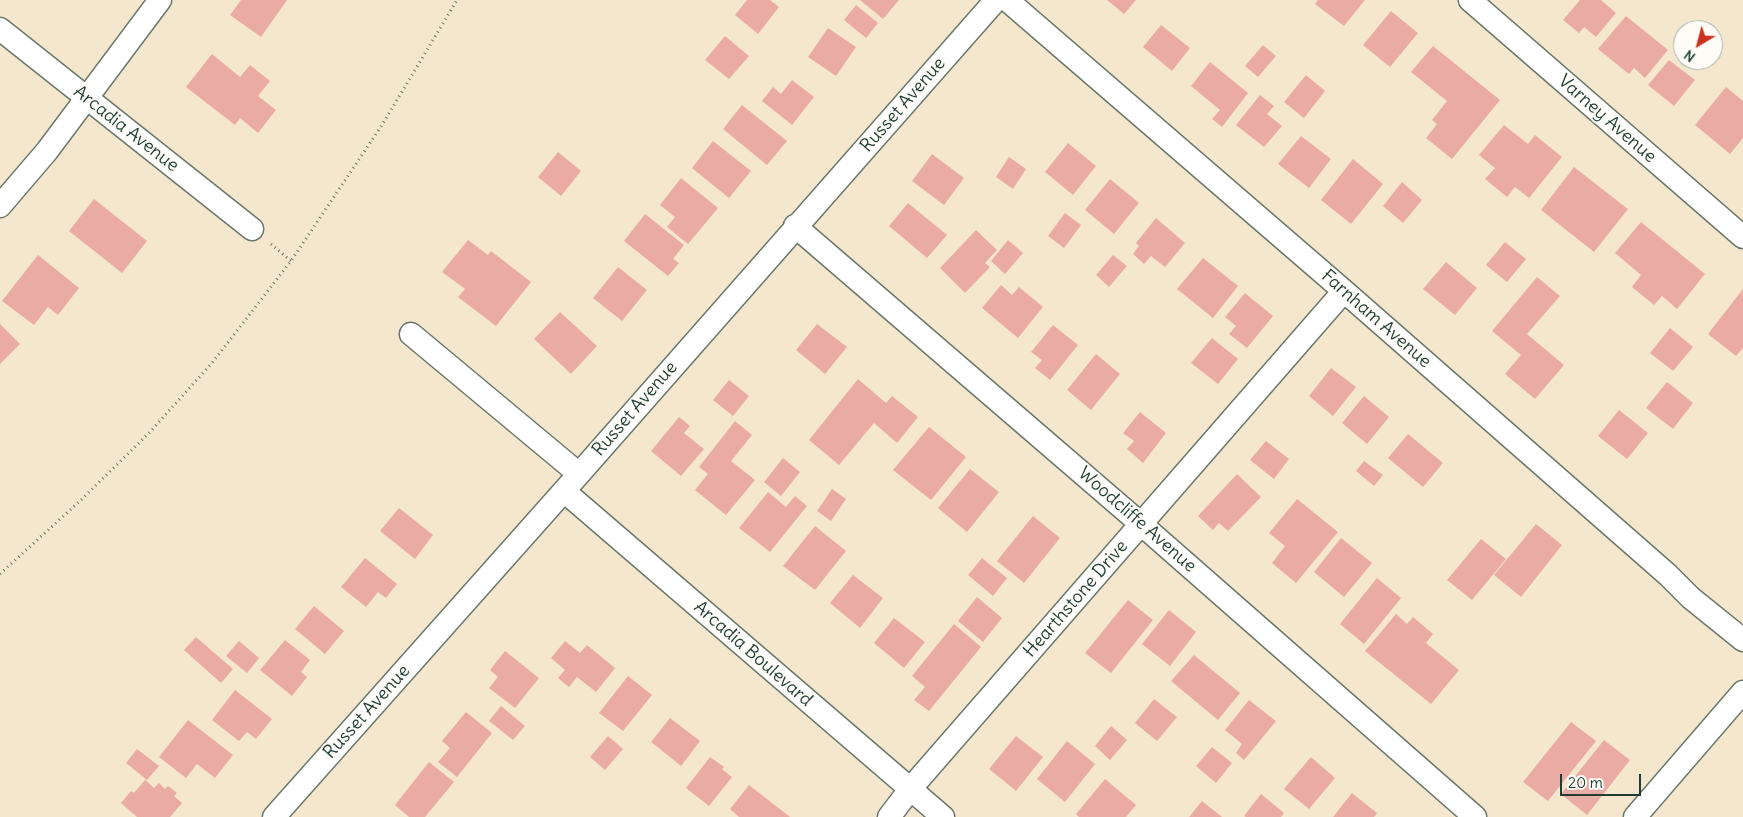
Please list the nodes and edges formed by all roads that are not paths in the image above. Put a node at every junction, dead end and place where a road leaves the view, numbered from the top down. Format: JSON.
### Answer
{"nodes":[{"id":1,"x":160,"y":0,"type":"edge"},
{"id":2,"x":996,"y":0,"type":"edge"},
{"id":3,"x":1007,"y":0,"type":"edge"},
{"id":4,"x":1470,"y":0,"type":"edge"},
{"id":5,"x":0,"y":29,"type":"edge"},
{"id":6,"x":88,"y":98,"type":"junction"},
{"id":7,"x":0,"y":206,"type":"edge"},
{"id":8,"x":795,"y":226,"type":"junction"},
{"id":9,"x":252,"y":229,"type":"dead end"},
{"id":10,"x":1743,"y":237,"type":"edge"},
{"id":11,"x":1344,"y":291,"type":"junction"},
{"id":12,"x":411,"y":334,"type":"dead end"},
{"id":13,"x":571,"y":482,"type":"junction"},
{"id":14,"x":1142,"y":524,"type":"junction"},
{"id":15,"x":1743,"y":640,"type":"edge"},
{"id":16,"x":1743,"y":692,"type":"edge"},
{"id":17,"x":911,"y":788,"type":"junction"},
{"id":18,"x":274,"y":817,"type":"edge"},
{"id":19,"x":889,"y":817,"type":"edge"},
{"id":20,"x":943,"y":817,"type":"edge"},
{"id":21,"x":1475,"y":817,"type":"edge"},
{"id":22,"x":1635,"y":817,"type":"edge"}],
"edges":[{"from":1,"to":6,"type":"street"},
{"from":2,"to":8,"type":"street","name":"Russet Avenue"},
{"from":3,"to":11,"type":"street","name":"Farnham Avenue"},
{"from":4,"to":10,"type":"street","name":"Varney Avenue"},
{"from":5,"to":6,"type":"street","name":"Arcadia Avenue"},
{"from":6,"to":7,"type":"street"},
{"from":6,"to":9,"type":"street","name":"Arcadia Avenue"},
{"from":8,"to":13,"type":"street","name":"Russet Avenue"},
{"from":8,"to":14,"type":"street","name":"Woodcliffe Avenue"},
{"from":11,"to":14,"type":"street","name":"Hearthstone Drive"},
{"from":11,"to":15,"type":"street","name":"Farnham Avenue"},
{"from":12,"to":13,"type":"street","name":"Arcadia Boulevard"},
{"from":13,"to":17,"type":"street","name":"Arcadia Boulevard"},
{"from":13,"to":18,"type":"street","name":"Russet Avenue"},
{"from":14,"to":17,"type":"street","name":"Hearthstone Drive"},
{"from":14,"to":21,"type":"street","name":"Woodcliffe Avenue"},
{"from":16,"to":22,"type":"street"},
{"from":17,"to":19,"type":"street","name":"Hearthstone Drive"},
{"from":17,"to":20,"type":"street","name":"Arcadia Boulevard"}]}
